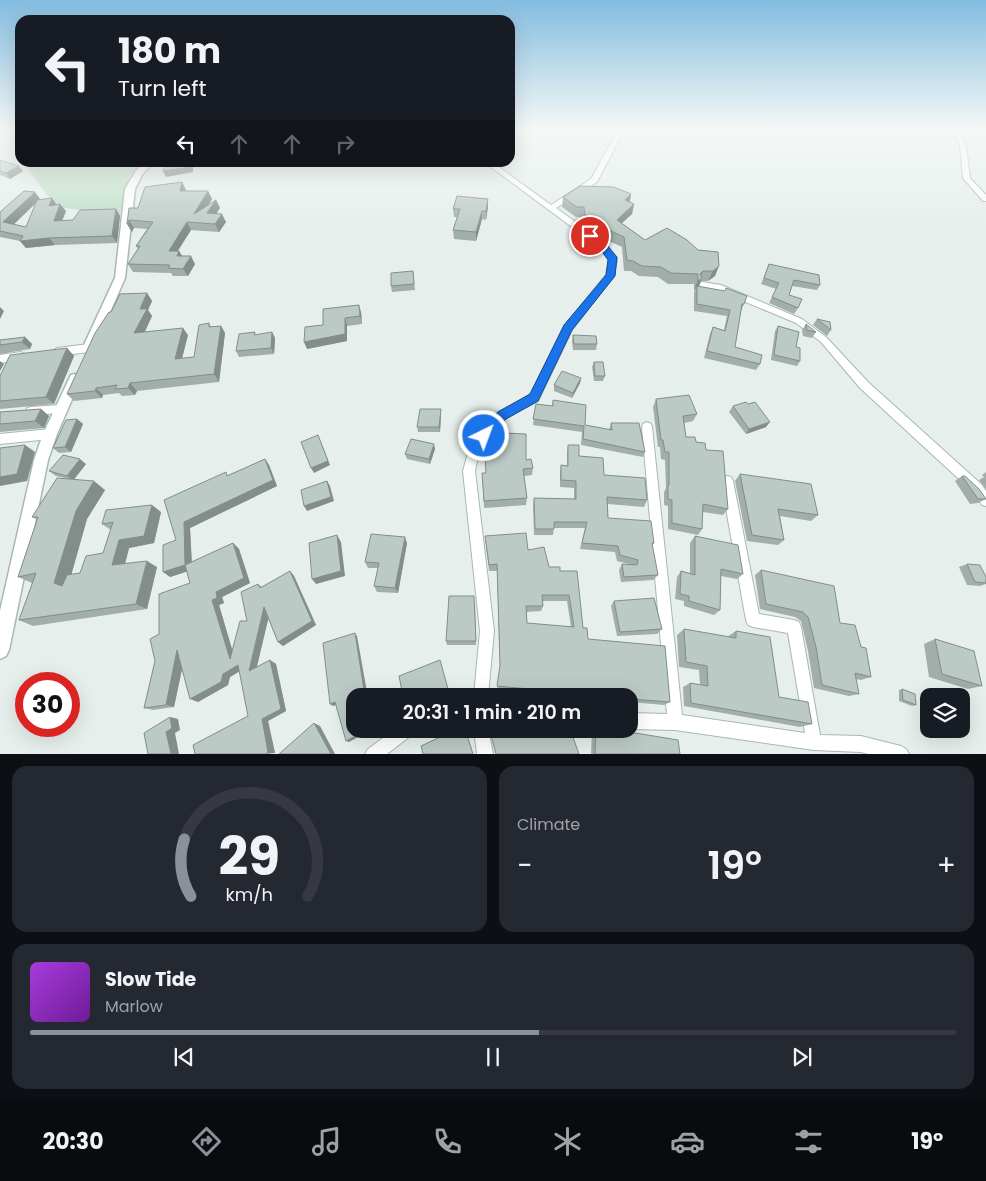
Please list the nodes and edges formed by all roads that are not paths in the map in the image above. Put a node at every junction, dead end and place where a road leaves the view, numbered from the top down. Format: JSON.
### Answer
{"nodes":[{"id":1,"x":603,"y":163,"type":"edge"},
{"id":2,"x":965,"y":163,"type":"edge"},
{"id":3,"x":145,"y":167,"type":"edge"},
{"id":4,"x":494,"y":167,"type":"edge"},
{"id":5,"x":986,"y":199,"type":"edge"},
{"id":6,"x":552,"y":208,"type":"junction"},
{"id":7,"x":702,"y":284,"type":"edge"},
{"id":8,"x":89,"y":348,"type":"junction"},
{"id":9,"x":14,"y":357,"type":"junction"},
{"id":10,"x":0,"y":359,"type":"edge"},
{"id":11,"x":7,"y":371,"type":"edge"},
{"id":12,"x":61,"y":409,"type":"junction"},
{"id":13,"x":17,"y":413,"type":"edge"},
{"id":14,"x":647,"y":427,"type":"dead end"},
{"id":15,"x":50,"y":434,"type":"junction"},
{"id":16,"x":0,"y":439,"type":"edge"},
{"id":17,"x":727,"y":481,"type":"edge"},
{"id":18,"x":986,"y":501,"type":"edge"},
{"id":19,"x":0,"y":650,"type":"edge"},
{"id":20,"x":482,"y":688,"type":"edge"},
{"id":21,"x":638,"y":721,"type":"edge"},
{"id":22,"x":676,"y":722,"type":"junction"},
{"id":23,"x":395,"y":738,"type":"edge"},
{"id":24,"x":482,"y":738,"type":"edge"},
{"id":25,"x":814,"y":742,"type":"junction"},
{"id":26,"x":866,"y":749,"type":"edge"},
{"id":27,"x":374,"y":754,"type":"edge"},
{"id":28,"x":485,"y":754,"type":"edge"},
{"id":29,"x":901,"y":754,"type":"edge"}],
"edges":[{"from":1,"to":6,"type":"street"},
{"from":2,"to":5,"type":"street"},
{"from":3,"to":8,"type":"street"},
{"from":4,"to":6,"type":"street"},
{"from":6,"to":20,"type":"street"},
{"from":7,"to":18,"type":"street"},
{"from":8,"to":9,"type":"street"},
{"from":8,"to":12,"type":"street"},
{"from":9,"to":10,"type":"street"},
{"from":9,"to":11,"type":"street"},
{"from":12,"to":13,"type":"street"},
{"from":12,"to":15,"type":"street"},
{"from":14,"to":22,"type":"street"},
{"from":15,"to":16,"type":"street"},
{"from":15,"to":19,"type":"street"},
{"from":17,"to":25,"type":"street"},
{"from":21,"to":22,"type":"street"},
{"from":22,"to":25,"type":"street"},
{"from":23,"to":27,"type":"street"},
{"from":24,"to":28,"type":"street"},
{"from":25,"to":26,"type":"street"},
{"from":26,"to":29,"type":"street"}]}
